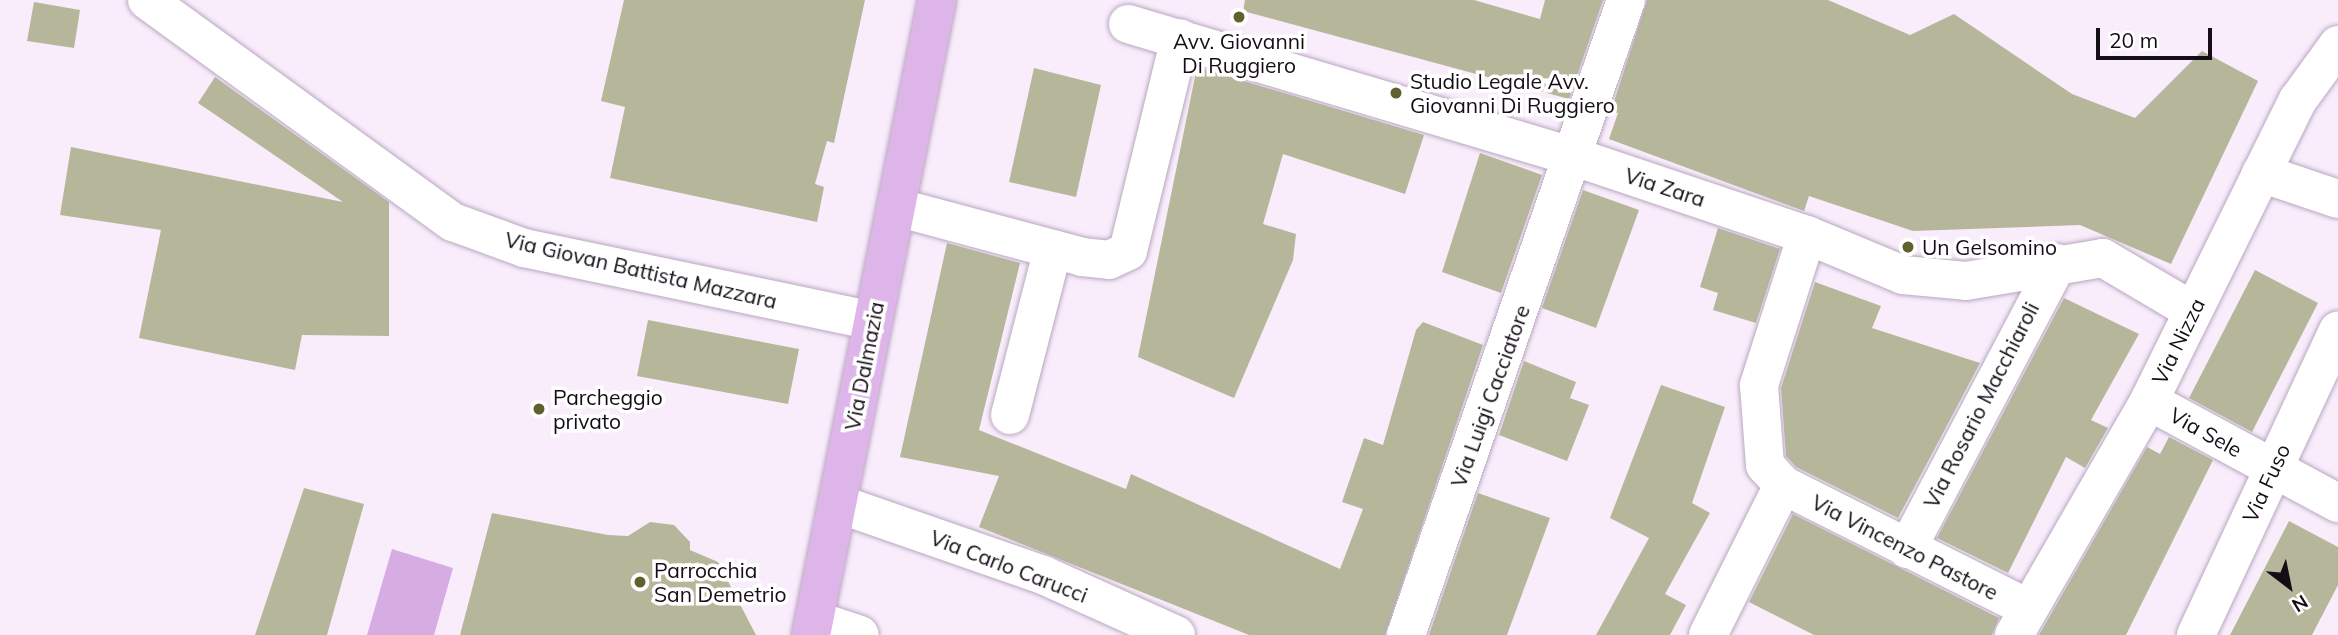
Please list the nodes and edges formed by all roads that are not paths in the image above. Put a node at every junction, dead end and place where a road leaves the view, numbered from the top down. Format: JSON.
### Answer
{"nodes":[{"id":1,"x":147,"y":0,"type":"edge"},
{"id":2,"x":937,"y":0,"type":"edge"},
{"id":3,"x":1626,"y":0,"type":"edge"},
{"id":4,"x":1128,"y":24,"type":"dead end"},
{"id":5,"x":1180,"y":38,"type":"junction"},
{"id":6,"x":2338,"y":46,"type":"edge"},
{"id":7,"x":1575,"y":157,"type":"junction"},
{"id":8,"x":2260,"y":173,"type":"junction"},
{"id":9,"x":2338,"y":199,"type":"edge"},
{"id":10,"x":896,"y":207,"type":"junction"},
{"id":11,"x":1807,"y":235,"type":"junction"},
{"id":12,"x":1053,"y":249,"type":"junction"},
{"id":13,"x":2058,"y":263,"type":"junction"},
{"id":14,"x":2193,"y":311,"type":"junction"},
{"id":15,"x":872,"y":321,"type":"junction"},
{"id":16,"x":2338,"y":331,"type":"edge"},
{"id":17,"x":2149,"y":401,"type":"junction"},
{"id":18,"x":1010,"y":415,"type":"dead end"},
{"id":19,"x":2273,"y":468,"type":"junction"},
{"id":20,"x":1783,"y":485,"type":"junction"},
{"id":21,"x":2338,"y":503,"type":"edge"},
{"id":22,"x":839,"y":504,"type":"junction"},
{"id":23,"x":1896,"y":544,"type":"junction"},
{"id":24,"x":2021,"y":622,"type":"edge"},
{"id":25,"x":813,"y":627,"type":"edge"},
{"id":26,"x":860,"y":635,"type":"edge"},
{"id":27,"x":1176,"y":635,"type":"edge"},
{"id":28,"x":1406,"y":635,"type":"edge"},
{"id":29,"x":1708,"y":635,"type":"edge"},
{"id":30,"x":2196,"y":635,"type":"edge"}],
"edges":[{"from":1,"to":15,"type":"street","name":"Via Giovan Battista Mazzara"},
{"from":2,"to":10,"type":"main road","name":"Via Dalmazia"},
{"from":3,"to":7,"type":"street","name":"Via Luigi Cacciatore"},
{"from":4,"to":5,"type":"street","name":"Via Zara"},
{"from":5,"to":7,"type":"street","name":"Via Zara"},
{"from":5,"to":12,"type":"street"},
{"from":6,"to":8,"type":"street","name":"Via Nizza"},
{"from":7,"to":11,"type":"street","name":"Via Zara"},
{"from":7,"to":28,"type":"street","name":"Via Luigi Cacciatore"},
{"from":8,"to":9,"type":"street"},
{"from":8,"to":14,"type":"street","name":"Via Nizza"},
{"from":10,"to":12,"type":"street"},
{"from":10,"to":15,"type":"main road","name":"Via Dalmazia"},
{"from":11,"to":13,"type":"street","name":"Via Zara"},
{"from":11,"to":20,"type":"street"},
{"from":12,"to":18,"type":"street"},
{"from":13,"to":14,"type":"street","name":"Via Zara"},
{"from":13,"to":23,"type":"street","name":"Via Rosario Macchiaroli"},
{"from":14,"to":17,"type":"street","name":"Via Nizza"},
{"from":15,"to":22,"type":"main road","name":"Via Dalmazia"},
{"from":16,"to":19,"type":"street","name":"Via Fuso"},
{"from":17,"to":19,"type":"street","name":"Via Sele"},
{"from":17,"to":24,"type":"street","name":"Via Nizza"},
{"from":19,"to":21,"type":"street","name":"Via Sele"},
{"from":19,"to":30,"type":"street","name":"Via Fuso"},
{"from":20,"to":23,"type":"street","name":"Via Vincenzo Pastore"},
{"from":20,"to":29,"type":"street"},
{"from":22,"to":25,"type":"main road","name":"Via Dalmazia"},
{"from":22,"to":27,"type":"street","name":"Via Carlo Carucci"},
{"from":23,"to":24,"type":"street","name":"Via Vincenzo Pastore"},
{"from":25,"to":26,"type":"street"}]}
